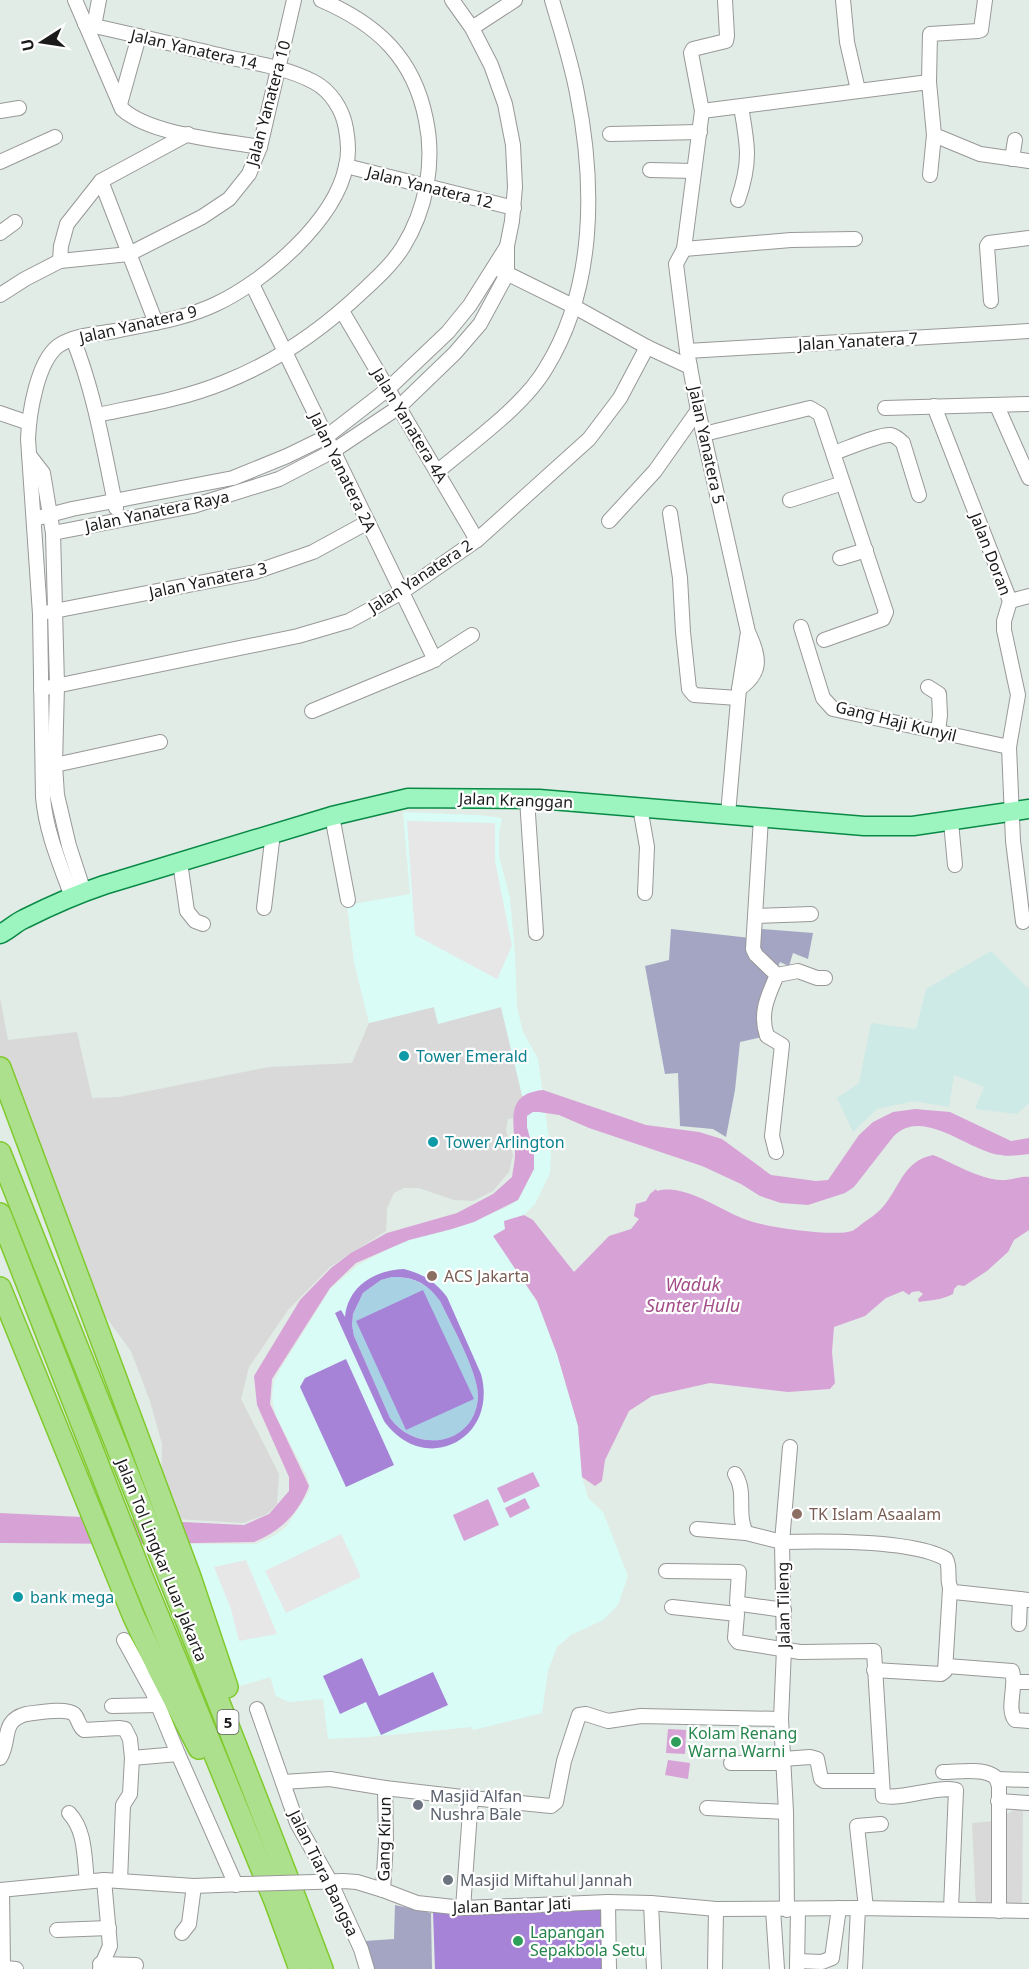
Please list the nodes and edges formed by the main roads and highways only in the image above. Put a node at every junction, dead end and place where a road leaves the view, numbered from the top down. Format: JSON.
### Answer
{"nodes":[{"id":1,"x":1020,"y":811,"type":"edge"},
{"id":2,"x":21,"y":920,"type":"junction"},
{"id":3,"x":0,"y":925,"type":"edge"},
{"id":4,"x":0,"y":934,"type":"edge"},
{"id":5,"x":0,"y":1068,"type":"edge"},
{"id":6,"x":0,"y":1153,"type":"edge"},
{"id":7,"x":0,"y":1214,"type":"edge"},
{"id":8,"x":0,"y":1288,"type":"edge"},
{"id":9,"x":240,"y":1752,"type":"junction"},
{"id":10,"x":261,"y":1865,"type":"junction"},
{"id":11,"x":300,"y":1969,"type":"edge"},
{"id":12,"x":322,"y":1969,"type":"edge"}],
"edges":[{"from":1,"to":2,"type":"main road","name":"Jalan Kranggan"},
{"from":2,"to":3,"type":"main road","name":"Jalan Kranggan"},
{"from":2,"to":4,"type":"main road","name":"Jalan Kranggan"},
{"from":5,"to":9,"type":"highway"},
{"from":6,"to":9,"type":"highway","name":"Jalan Tol Lingkar Luar Jakarta","number":"5"},
{"from":7,"to":10,"type":"highway","name":"Jalan Tol Lingkar Luar Jakarta","number":"5"},
{"from":8,"to":10,"type":"highway"},
{"from":9,"to":12,"type":"highway","name":"Jalan Tol Lingkar Luar Jakarta","number":"5"},
{"from":10,"to":11,"type":"highway","name":"Jalan Tol Lingkar Luar Jakarta","number":"5"}]}
